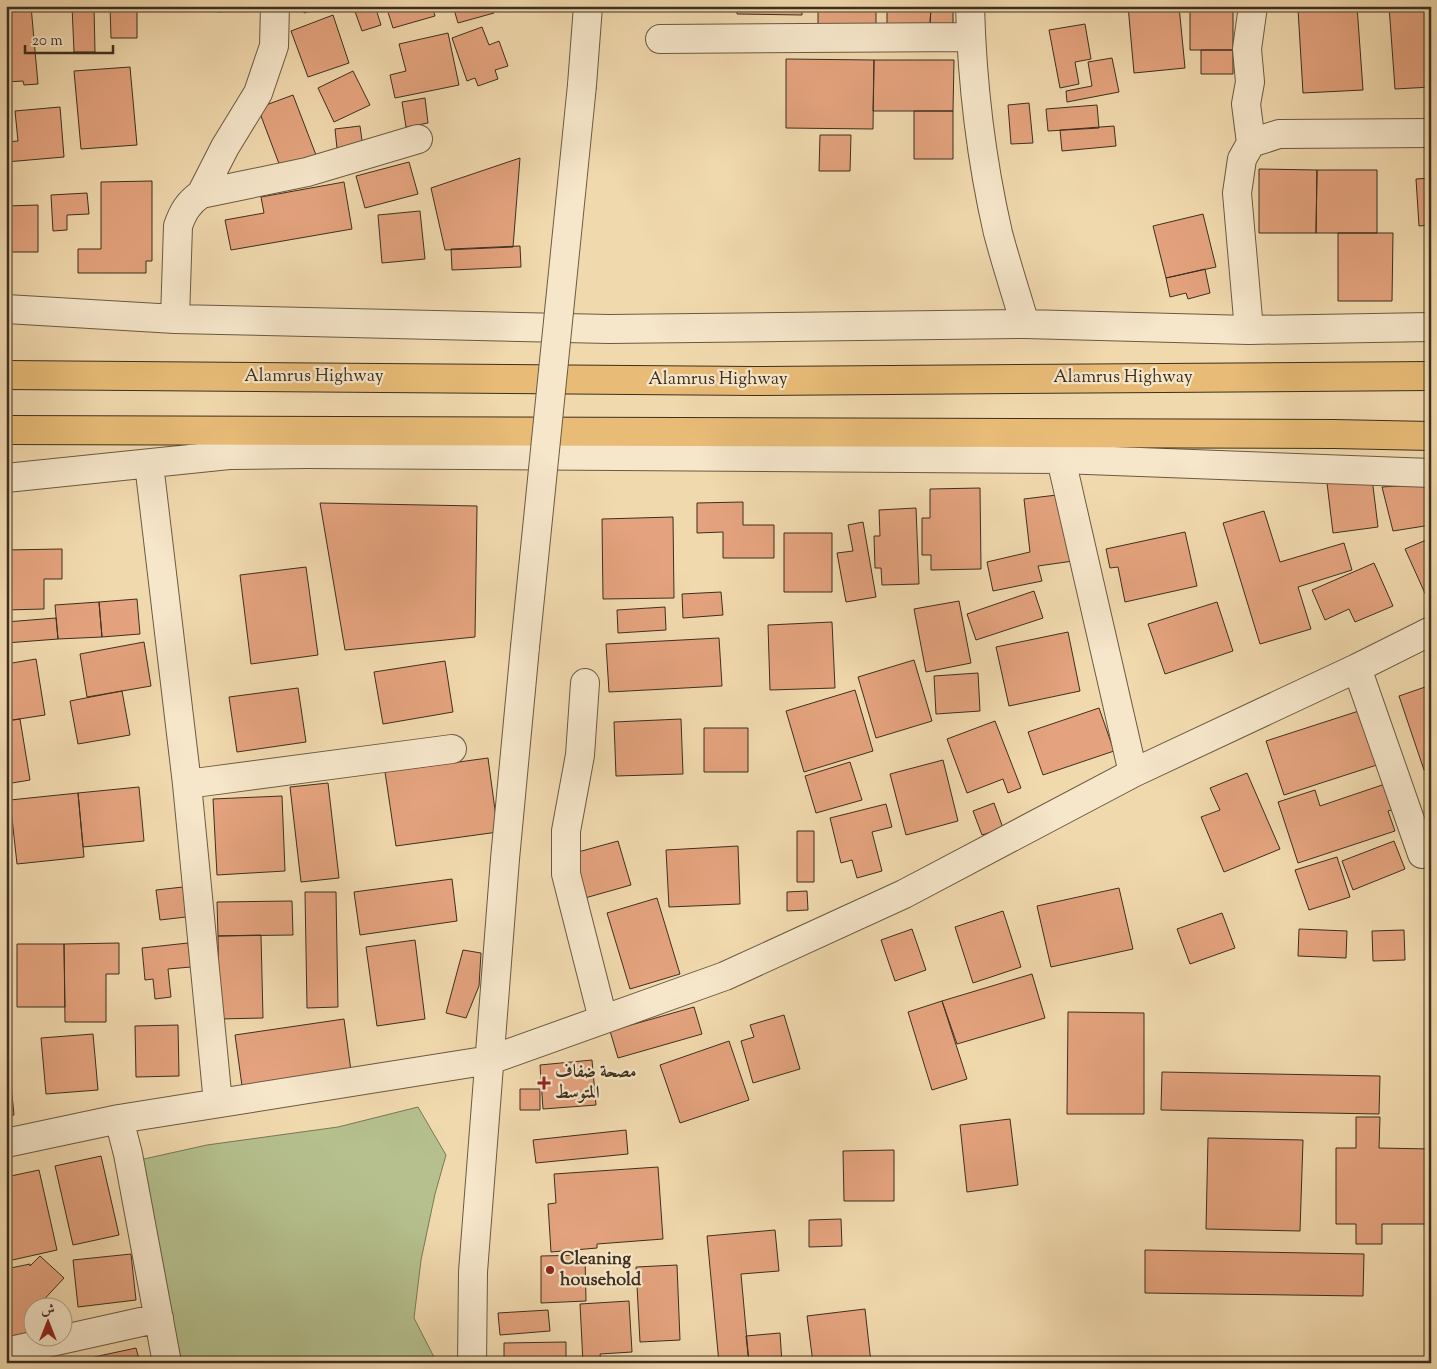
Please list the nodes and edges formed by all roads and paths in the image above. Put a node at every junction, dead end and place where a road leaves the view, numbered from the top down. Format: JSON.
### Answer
{"nodes":[{"id":1,"x":275,"y":6,"type":"edge"},
{"id":2,"x":588,"y":6,"type":"edge"},
{"id":3,"x":970,"y":6,"type":"edge"},
{"id":4,"x":1253,"y":6,"type":"edge"},
{"id":5,"x":971,"y":37,"type":"junction"},
{"id":6,"x":660,"y":39,"type":"dead end"},
{"id":7,"x":1431,"y":133,"type":"edge"},
{"id":8,"x":418,"y":139,"type":"dead end"},
{"id":9,"x":1251,"y":143,"type":"junction"},
{"id":10,"x":202,"y":194,"type":"junction"},
{"id":11,"x":6,"y":308,"type":"edge"},
{"id":12,"x":175,"y":319,"type":"junction"},
{"id":13,"x":1025,"y":324,"type":"junction"},
{"id":14,"x":1431,"y":327,"type":"edge"},
{"id":15,"x":1249,"y":330,"type":"junction"},
{"id":16,"x":6,"y":375,"type":"edge"},
{"id":17,"x":1431,"y":376,"type":"edge"},
{"id":18,"x":6,"y":430,"type":"edge"},
{"id":19,"x":1431,"y":436,"type":"edge"},
{"id":20,"x":1061,"y":459,"type":"junction"},
{"id":21,"x":149,"y":464,"type":"junction"},
{"id":22,"x":1431,"y":473,"type":"edge"},
{"id":23,"x":6,"y":478,"type":"edge"},
{"id":24,"x":1431,"y":631,"type":"edge"},
{"id":25,"x":1357,"y":668,"type":"junction"},
{"id":26,"x":585,"y":683,"type":"dead end"},
{"id":27,"x":452,"y":749,"type":"dead end"},
{"id":28,"x":1133,"y":773,"type":"junction"},
{"id":29,"x":187,"y":784,"type":"junction"},
{"id":30,"x":1422,"y":854,"type":"dead end"},
{"id":31,"x":603,"y":1020,"type":"junction"},
{"id":32,"x":490,"y":1060,"type":"junction"},
{"id":33,"x":218,"y":1103,"type":"junction"},
{"id":34,"x":119,"y":1119,"type":"junction"},
{"id":35,"x":6,"y":1143,"type":"edge"},
{"id":36,"x":159,"y":1318,"type":"junction"},
{"id":37,"x":6,"y":1352,"type":"edge"},
{"id":38,"x":167,"y":1363,"type":"edge"},
{"id":39,"x":472,"y":1363,"type":"edge"}],
"edges":[{"from":1,"to":10,"type":"street"},
{"from":2,"to":32,"type":"street","bridge":true},
{"from":3,"to":5,"type":"street"},
{"from":4,"to":9,"type":"street"},
{"from":5,"to":6,"type":"street"},
{"from":5,"to":13,"type":"street"},
{"from":7,"to":9,"type":"street"},
{"from":8,"to":10,"type":"street"},
{"from":9,"to":15,"type":"street"},
{"from":10,"to":12,"type":"street"},
{"from":11,"to":12,"type":"street"},
{"from":12,"to":13,"type":"street"},
{"from":13,"to":15,"type":"street"},
{"from":14,"to":15,"type":"street"},
{"from":16,"to":17,"type":"main road","name":"Alamrus Highway"},
{"from":18,"to":19,"type":"main road"},
{"from":20,"to":21,"type":"street"},
{"from":20,"to":22,"type":"street"},
{"from":20,"to":28,"type":"street"},
{"from":21,"to":23,"type":"street"},
{"from":21,"to":29,"type":"street"},
{"from":24,"to":25,"type":"street"},
{"from":25,"to":28,"type":"street"},
{"from":25,"to":30,"type":"street"},
{"from":26,"to":31,"type":"street"},
{"from":27,"to":29,"type":"street"},
{"from":28,"to":31,"type":"street"},
{"from":29,"to":33,"type":"street"},
{"from":31,"to":32,"type":"street"},
{"from":32,"to":33,"type":"street"},
{"from":32,"to":39,"type":"street"},
{"from":33,"to":34,"type":"street"},
{"from":34,"to":35,"type":"street"},
{"from":34,"to":36,"type":"street"},
{"from":36,"to":37,"type":"street"},
{"from":36,"to":38,"type":"street"}]}
